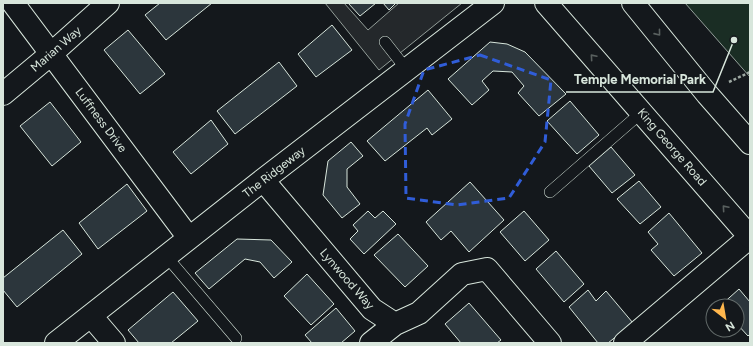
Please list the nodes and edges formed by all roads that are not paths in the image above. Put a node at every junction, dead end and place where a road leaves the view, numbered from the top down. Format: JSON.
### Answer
{"nodes":[{"id":1,"x":13,"y":3,"type":"edge"},
{"id":2,"x":108,"y":3,"type":"edge"},
{"id":3,"x":493,"y":3,"type":"edge"},
{"id":4,"x":546,"y":3,"type":"edge"},
{"id":5,"x":633,"y":3,"type":"edge"},
{"id":6,"x":385,"y":42,"type":"dead end"},
{"id":7,"x":51,"y":54,"type":"junction"},
{"id":8,"x":407,"y":70,"type":"junction"},
{"id":9,"x":3,"y":94,"type":"edge"},
{"id":10,"x":642,"y":112,"type":"junction"},
{"id":11,"x":750,"y":143,"type":"edge"},
{"id":12,"x":263,"y":180,"type":"junction"},
{"id":13,"x":550,"y":192,"type":"dead end"},
{"id":14,"x":750,"y":237,"type":"edge"},
{"id":15,"x":189,"y":238,"type":"junction"},
{"id":16,"x":166,"y":256,"type":"junction"},
{"id":17,"x":91,"y":316,"type":"junction"},
{"id":18,"x":395,"y":324,"type":"junction"},
{"id":19,"x":236,"y":338,"type":"dead end"},
{"id":20,"x":56,"y":343,"type":"edge"},
{"id":21,"x":114,"y":343,"type":"edge"},
{"id":22,"x":371,"y":343,"type":"edge"},
{"id":23,"x":550,"y":343,"type":"edge"},
{"id":24,"x":625,"y":343,"type":"edge"}],
"edges":[{"from":1,"to":7,"type":"main road","name":"Luffness Drive"},
{"from":2,"to":7,"type":"main road","name":"Marian Way"},
{"from":3,"to":8,"type":"main road","name":"The Ridgeway"},
{"from":10,"to":4,"type":"main road","name":"King George Road","one_way":true},
{"from":5,"to":11,"type":"main road","one_way":true},
{"from":6,"to":8,"type":"lane"},
{"from":7,"to":9,"type":"main road","name":"Marian Way"},
{"from":7,"to":15,"type":"main road","name":"Luffness Drive"},
{"from":8,"to":12,"type":"main road","name":"The Ridgeway"},
{"from":10,"to":13,"type":"lane"},
{"from":14,"to":10,"type":"main road","name":"King George Road","one_way":true},
{"from":12,"to":15,"type":"main road","name":"The Ridgeway"},
{"from":12,"to":18,"type":"main road","name":"Lynwood Way"},
{"from":14,"to":24,"type":"main road"},
{"from":15,"to":16,"type":"main road","name":"The Ridgeway"},
{"from":16,"to":17,"type":"main road","name":"The Ridgeway"},
{"from":16,"to":19,"type":"lane"},
{"from":17,"to":20,"type":"main road","name":"The Ridgeway"},
{"from":17,"to":21,"type":"main road"},
{"from":18,"to":22,"type":"main road"},
{"from":18,"to":23,"type":"main road"}]}
